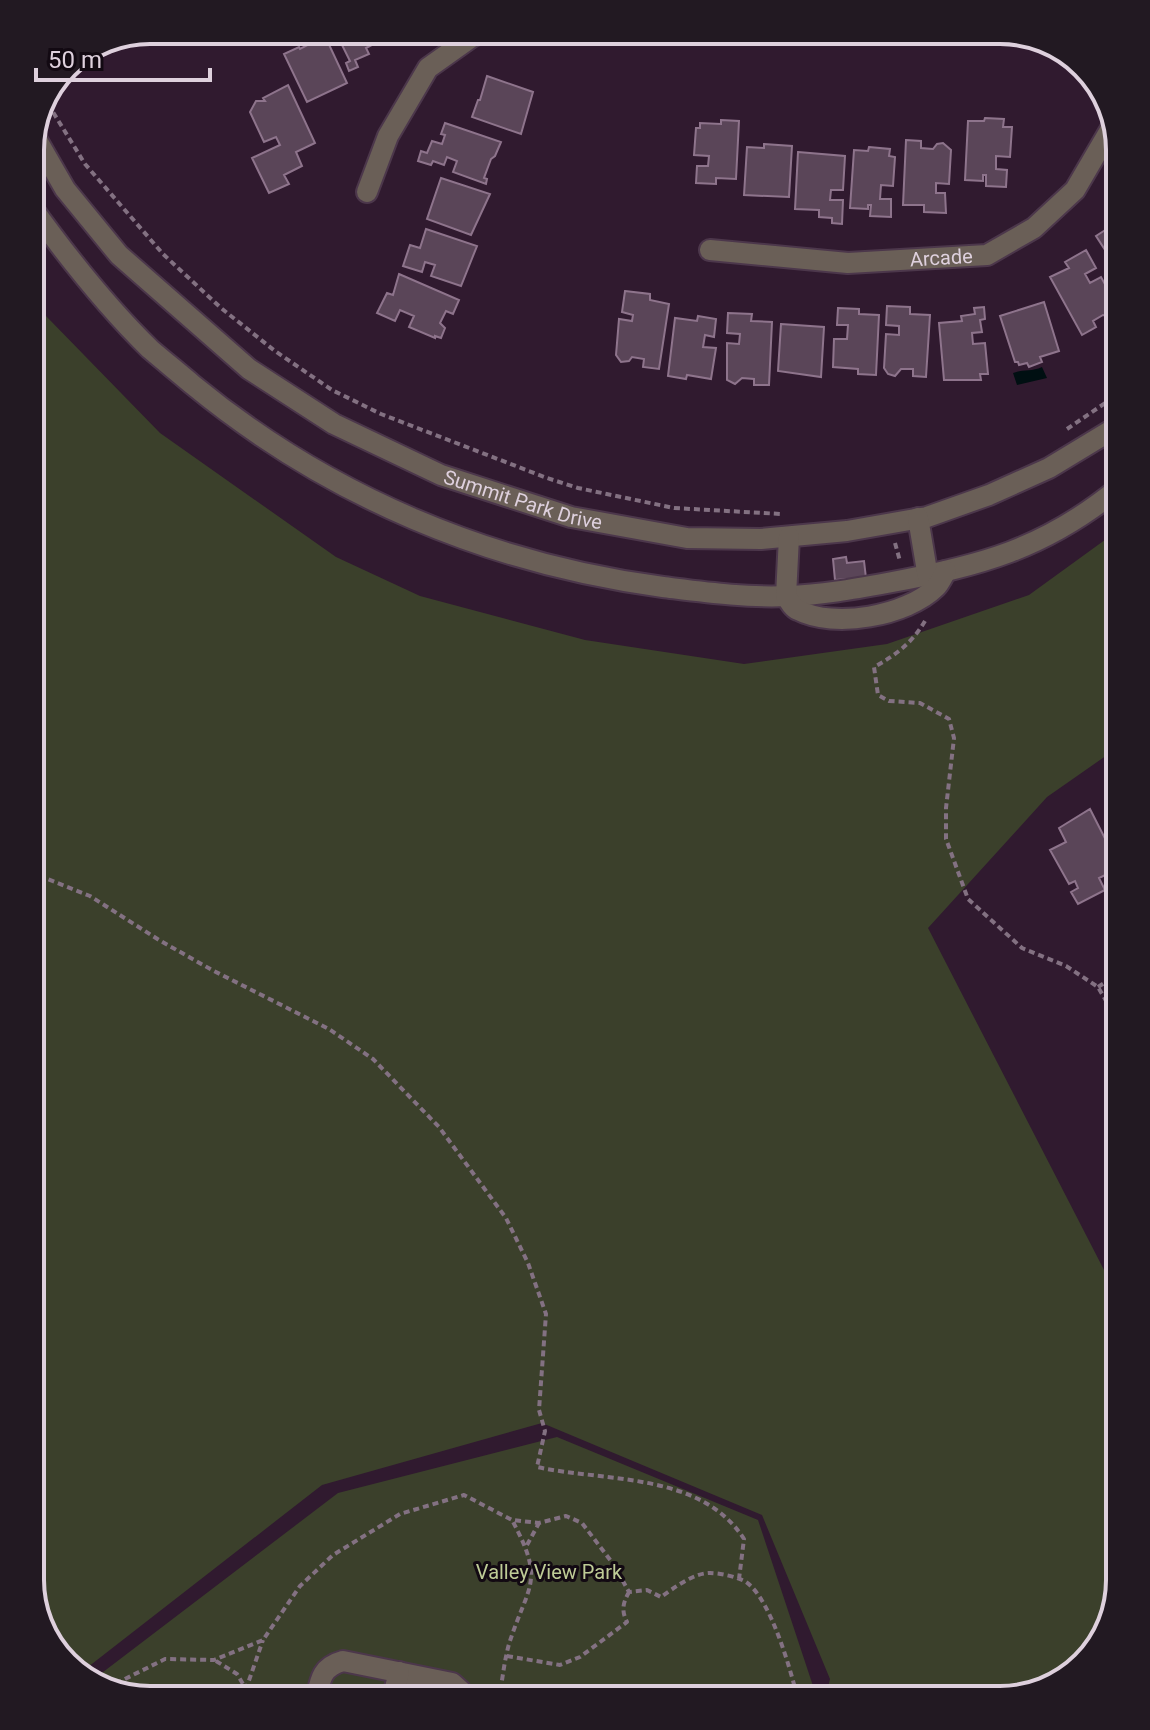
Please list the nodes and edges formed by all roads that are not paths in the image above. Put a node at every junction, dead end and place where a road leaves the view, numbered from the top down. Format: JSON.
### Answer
{"nodes":[{"id":1,"x":462,"y":44,"type":"edge"},
{"id":2,"x":1105,"y":138,"type":"edge"},
{"id":3,"x":44,"y":152,"type":"edge"},
{"id":4,"x":367,"y":192,"type":"dead end"},
{"id":5,"x":44,"y":223,"type":"edge"},
{"id":6,"x":710,"y":250,"type":"dead end"},
{"id":7,"x":1106,"y":433,"type":"edge"},
{"id":8,"x":1106,"y":497,"type":"edge"},
{"id":9,"x":918,"y":518,"type":"junction"},
{"id":10,"x":789,"y":537,"type":"junction"},
{"id":11,"x":937,"y":574,"type":"junction"},
{"id":12,"x":786,"y":596,"type":"junction"},
{"id":13,"x":399,"y":1672,"type":"junction"},
{"id":14,"x":319,"y":1686,"type":"edge"},
{"id":15,"x":396,"y":1686,"type":"edge"},
{"id":16,"x":455,"y":1686,"type":"edge"}],
"edges":[{"from":1,"to":4,"type":"street"},
{"from":2,"to":6,"type":"street","name":"Arcade"},
{"from":3,"to":10,"type":"street","name":"Summit Park Drive"},
{"from":5,"to":12,"type":"street"},
{"from":7,"to":9,"type":"street","name":"Summit Park Drive"},
{"from":8,"to":11,"type":"street"},
{"from":9,"to":10,"type":"street","name":"Summit Park Drive"},
{"from":9,"to":11,"type":"street"},
{"from":10,"to":12,"type":"street"},
{"from":11,"to":12,"type":"street"},
{"from":11,"to":12,"type":"street"},
{"from":13,"to":14,"type":"street"},
{"from":13,"to":15,"type":"street"},
{"from":13,"to":16,"type":"street"}]}
